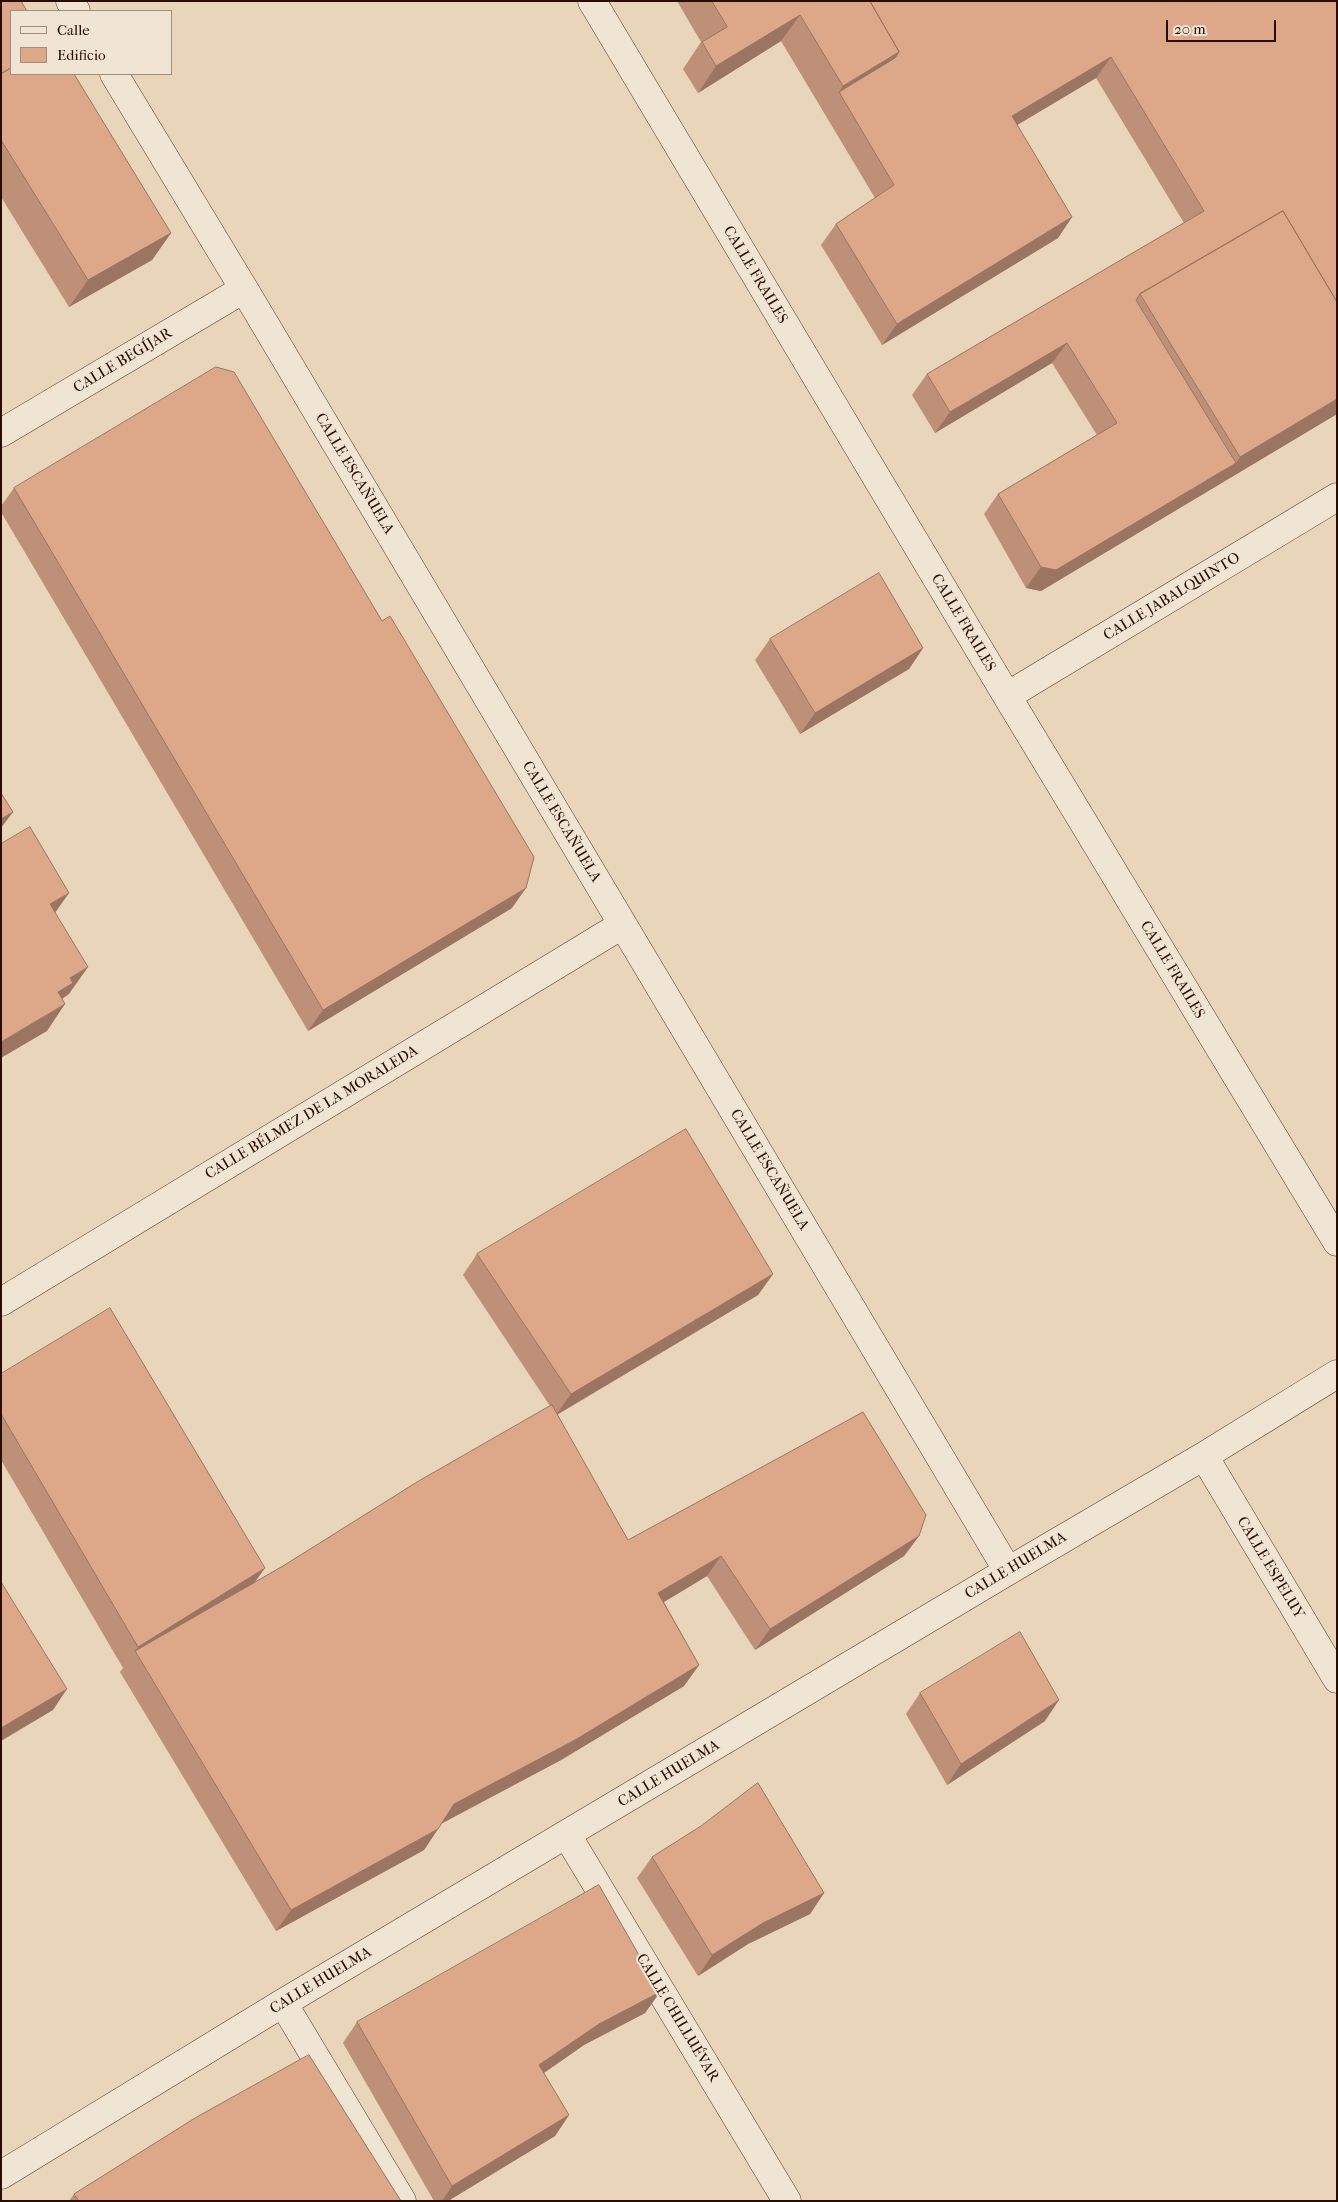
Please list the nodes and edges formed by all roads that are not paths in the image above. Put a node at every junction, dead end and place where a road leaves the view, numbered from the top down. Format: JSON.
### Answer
{"nodes":[{"id":1,"x":592,"y":1,"type":"edge"},
{"id":2,"x":115,"y":75,"type":"edge"},
{"id":3,"x":244,"y":290,"type":"junction"},
{"id":4,"x":1,"y":433,"type":"edge"},
{"id":5,"x":1337,"y":497,"type":"edge"},
{"id":6,"x":1007,"y":696,"type":"junction"},
{"id":7,"x":622,"y":925,"type":"junction"},
{"id":8,"x":1337,"y":1242,"type":"edge"},
{"id":9,"x":1,"y":1302,"type":"edge"},
{"id":10,"x":1337,"y":1374,"type":"edge"},
{"id":11,"x":1204,"y":1456,"type":"junction"},
{"id":12,"x":1008,"y":1571,"type":"junction"},
{"id":13,"x":1337,"y":1679,"type":"edge"},
{"id":14,"x":568,"y":1835,"type":"junction"},
{"id":15,"x":283,"y":2004,"type":"junction"},
{"id":16,"x":1,"y":2175,"type":"edge"},
{"id":17,"x":402,"y":2201,"type":"edge"},
{"id":18,"x":787,"y":2201,"type":"edge"}],
"edges":[{"from":1,"to":6,"type":"street","name":"CALLE FRAILES"},
{"from":2,"to":3,"type":"street","name":"CALLE ESCAÑUELA"},
{"from":3,"to":4,"type":"street","name":"CALLE BEGÍJAR"},
{"from":3,"to":7,"type":"street","name":"CALLE ESCAÑUELA"},
{"from":5,"to":6,"type":"street","name":"CALLE JABALQUINTO"},
{"from":6,"to":8,"type":"street","name":"CALLE FRAILES"},
{"from":7,"to":9,"type":"street","name":"CALLE BÉLMEZ DE LA MORALEDA"},
{"from":7,"to":12,"type":"street","name":"CALLE ESCAÑUELA"},
{"from":10,"to":11,"type":"street","name":"CALLE HUELMA"},
{"from":11,"to":12,"type":"street","name":"CALLE HUELMA"},
{"from":11,"to":13,"type":"street","name":"CALLE ESPELUY"},
{"from":12,"to":14,"type":"street","name":"CALLE HUELMA"},
{"from":14,"to":15,"type":"street","name":"CALLE HUELMA"},
{"from":14,"to":18,"type":"street","name":"CALLE CHILLUÉVAR"},
{"from":15,"to":16,"type":"street","name":"CALLE HUELMA"},
{"from":15,"to":17,"type":"street"}]}
